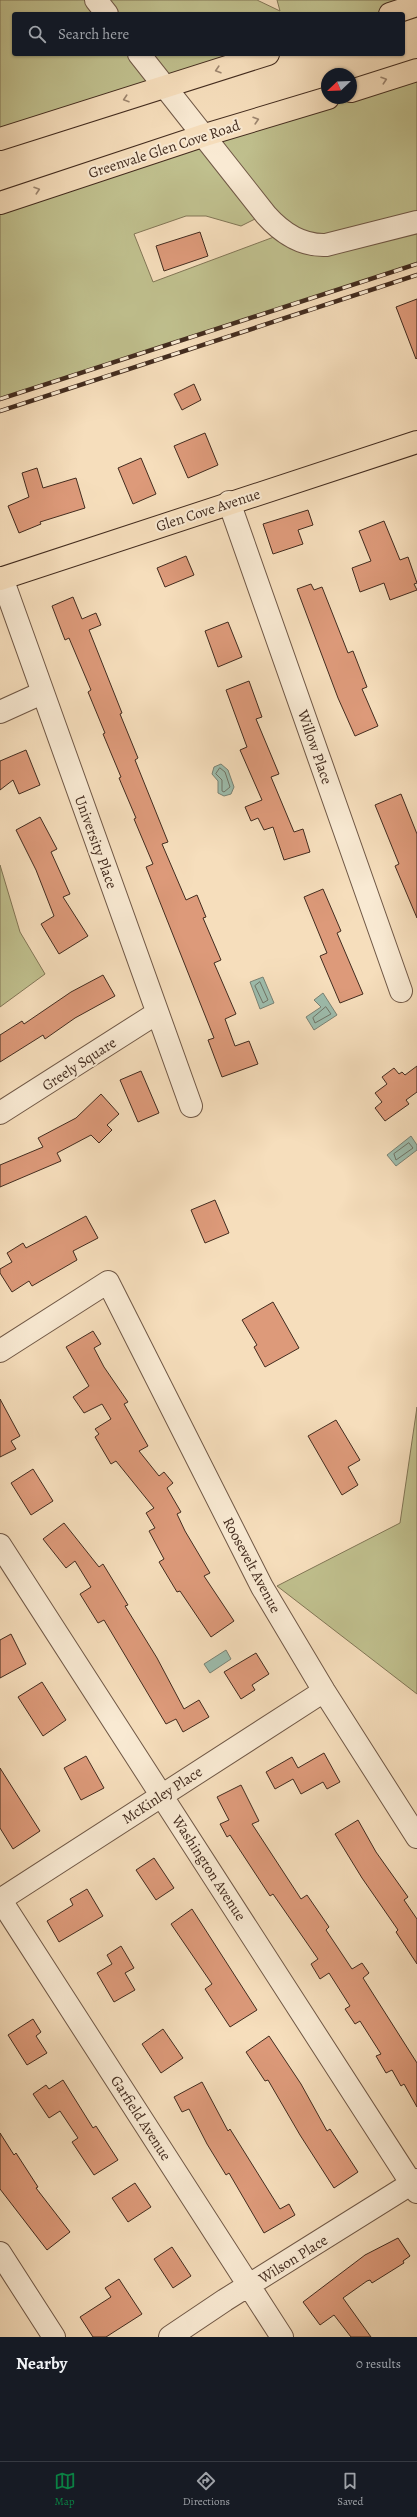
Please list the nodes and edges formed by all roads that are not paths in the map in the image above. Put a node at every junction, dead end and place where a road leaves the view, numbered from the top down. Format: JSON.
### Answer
{"nodes":[{"id":1,"x":96,"y":0,"type":"edge"},
{"id":2,"x":417,"y":5,"type":"edge"},
{"id":3,"x":105,"y":12,"type":"edge"},
{"id":4,"x":396,"y":12,"type":"edge"},
{"id":5,"x":140,"y":56,"type":"edge"},
{"id":6,"x":262,"y":56,"type":"edge"},
{"id":7,"x":417,"y":70,"type":"edge"},
{"id":8,"x":163,"y":87,"type":"junction"},
{"id":9,"x":357,"y":89,"type":"edge"},
{"id":10,"x":321,"y":100,"type":"edge"},
{"id":11,"x":205,"y":135,"type":"junction"},
{"id":12,"x":0,"y":139,"type":"edge"},
{"id":13,"x":0,"y":203,"type":"edge"},
{"id":14,"x":417,"y":222,"type":"edge"},
{"id":15,"x":416,"y":447,"type":"edge"},
{"id":16,"x":229,"y":502,"type":"junction"},
{"id":17,"x":1,"y":578,"type":"edge"},
{"id":18,"x":42,"y":693,"type":"junction"},
{"id":19,"x":0,"y":712,"type":"edge"},
{"id":20,"x":401,"y":991,"type":"dead end"},
{"id":21,"x":158,"y":1013,"type":"junction"},
{"id":22,"x":191,"y":1106,"type":"dead end"},
{"id":23,"x":0,"y":1113,"type":"edge"},
{"id":24,"x":0,"y":1351,"type":"edge"},
{"id":25,"x":0,"y":1545,"type":"edge"},
{"id":26,"x":324,"y":1691,"type":"junction"},
{"id":27,"x":162,"y":1795,"type":"junction"},
{"id":28,"x":417,"y":1837,"type":"edge"},
{"id":29,"x":0,"y":1899,"type":"edge"},
{"id":30,"x":415,"y":2185,"type":"edge"},
{"id":31,"x":0,"y":2254,"type":"edge"},
{"id":32,"x":250,"y":2286,"type":"junction"},
{"id":33,"x":54,"y":2337,"type":"edge"},
{"id":34,"x":170,"y":2337,"type":"edge"},
{"id":35,"x":282,"y":2337,"type":"edge"}],
"edges":[{"from":1,"to":3,"type":"street"},
{"from":2,"to":4,"type":"main road"},
{"from":5,"to":8,"type":"street"},
{"from":6,"to":8,"type":"main road","one_way":true},
{"from":9,"to":7,"type":"main road","one_way":true},
{"from":8,"to":11,"type":"street"},
{"from":8,"to":12,"type":"main road","one_way":true},
{"from":11,"to":10,"type":"main road","name":"Greenvale Glen Cove Road","one_way":true},
{"from":13,"to":11,"type":"main road","name":"Greenvale Glen Cove Road","one_way":true},
{"from":11,"to":14,"type":"street"},
{"from":15,"to":16,"type":"main road","name":"Glen Cove Avenue"},
{"from":16,"to":17,"type":"main road","name":"Glen Cove Avenue"},
{"from":16,"to":20,"type":"street","name":"Willow Place"},
{"from":17,"to":18,"type":"street","name":"University Place"},
{"from":18,"to":19,"type":"street"},
{"from":18,"to":21,"type":"street","name":"University Place"},
{"from":21,"to":22,"type":"street","name":"University Place"},
{"from":21,"to":23,"type":"street","name":"Greely Square"},
{"from":24,"to":26,"type":"street","name":"Roosevelt Avenue"},
{"from":25,"to":27,"type":"street","name":"Washington Avenue"},
{"from":26,"to":27,"type":"street","name":"McKinley Place"},
{"from":26,"to":28,"type":"street","name":"Roosevelt Avenue"},
{"from":27,"to":29,"type":"street","name":"McKinley Place"},
{"from":27,"to":30,"type":"street","name":"Washington Avenue"},
{"from":29,"to":32,"type":"street","name":"Garfield Avenue"},
{"from":30,"to":32,"type":"street","name":"Wilson Place"},
{"from":31,"to":33,"type":"street"},
{"from":32,"to":34,"type":"street","name":"Wilson Place"},
{"from":32,"to":35,"type":"street","name":"Garfield Avenue"}]}
